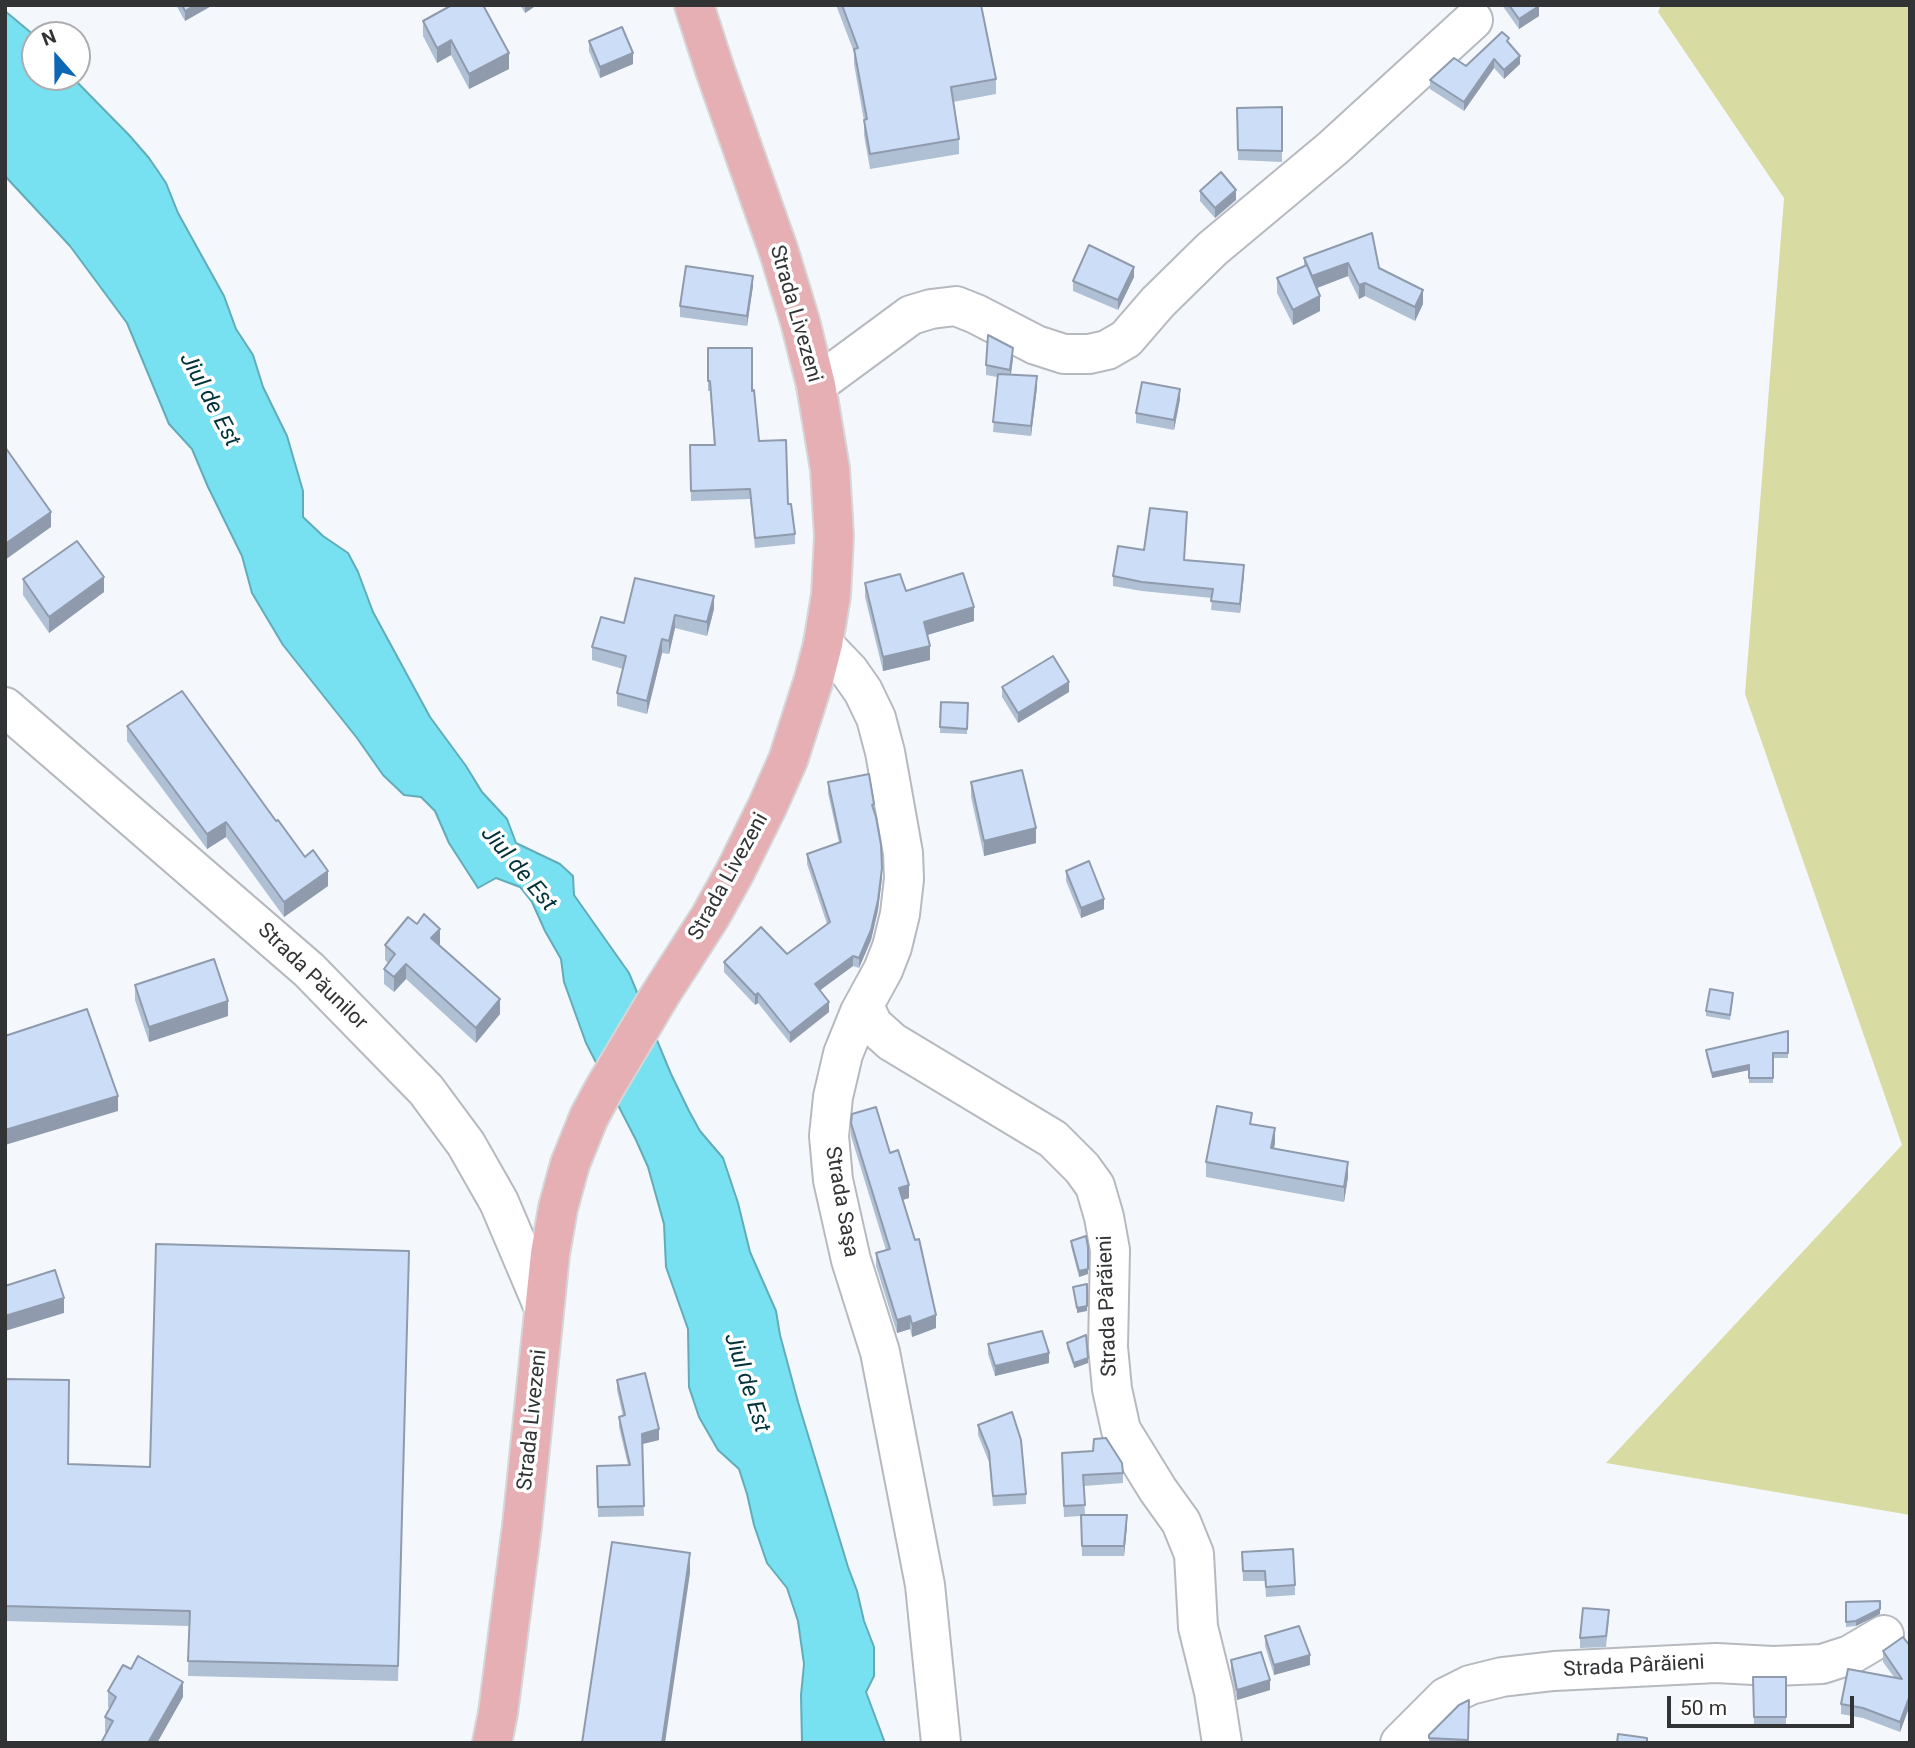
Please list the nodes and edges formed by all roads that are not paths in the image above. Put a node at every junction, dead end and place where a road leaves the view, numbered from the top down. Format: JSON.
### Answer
{"nodes":[{"id":1,"x":694,"y":5,"type":"edge"},
{"id":2,"x":1473,"y":20,"type":"dead end"},
{"id":3,"x":816,"y":385,"type":"junction"},
{"id":4,"x":824,"y":644,"type":"junction"},
{"id":5,"x":5,"y":707,"type":"edge"},
{"id":6,"x":864,"y":1006,"type":"junction"},
{"id":7,"x":544,"y":1308,"type":"junction"},
{"id":8,"x":1884,"y":1635,"type":"dead end"},
{"id":9,"x":492,"y":1743,"type":"edge"},
{"id":10,"x":941,"y":1743,"type":"edge"},
{"id":11,"x":1222,"y":1743,"type":"edge"},
{"id":12,"x":1400,"y":1743,"type":"edge"}],
"edges":[{"from":1,"to":3,"type":"main road","name":"Strada Livezeni"},
{"from":2,"to":3,"type":"street"},
{"from":3,"to":4,"type":"main road","name":"Strada Livezeni"},
{"from":4,"to":6,"type":"street","name":"Strada Saşa"},
{"from":4,"to":7,"type":"main road","name":"Strada Livezeni"},
{"from":5,"to":7,"type":"street","name":"Strada Păunilor"},
{"from":6,"to":10,"type":"street","name":"Strada Saşa"},
{"from":6,"to":11,"type":"street","name":"Strada Pârăieni"},
{"from":7,"to":9,"type":"main road","name":"Strada Livezeni"},
{"from":8,"to":12,"type":"street","name":"Strada Pârăieni"}]}
